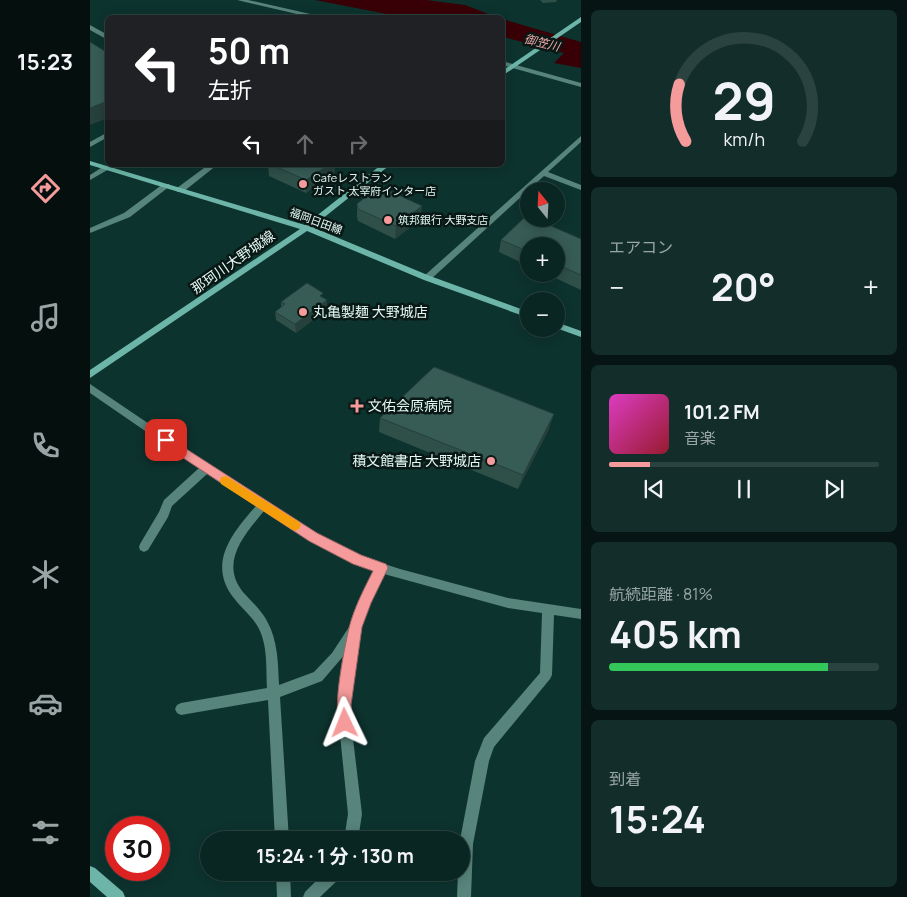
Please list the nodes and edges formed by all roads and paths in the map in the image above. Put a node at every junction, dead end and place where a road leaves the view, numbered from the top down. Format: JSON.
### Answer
{"nodes":[{"id":1,"x":240,"y":0,"type":"edge"},
{"id":2,"x":295,"y":12,"type":"junction"},
{"id":3,"x":292,"y":15,"type":"edge"},
{"id":4,"x":310,"y":15,"type":"edge"},
{"id":5,"x":578,"y":21,"type":"edge"},
{"id":6,"x":90,"y":27,"type":"edge"},
{"id":7,"x":105,"y":36,"type":"edge"},
{"id":8,"x":505,"y":63,"type":"edge"},
{"id":9,"x":515,"y":64,"type":"junction"},
{"id":10,"x":505,"y":72,"type":"edge"},
{"id":11,"x":581,"y":85,"type":"edge"},
{"id":12,"x":105,"y":136,"type":"edge"},
{"id":13,"x":581,"y":138,"type":"edge"},
{"id":14,"x":90,"y":145,"type":"edge"},
{"id":15,"x":90,"y":163,"type":"edge"},
{"id":16,"x":210,"y":167,"type":"edge"},
{"id":17,"x":383,"y":167,"type":"edge"},
{"id":18,"x":107,"y":168,"type":"junction"},
{"id":19,"x":543,"y":173,"type":"junction"},
{"id":20,"x":90,"y":178,"type":"edge"},
{"id":21,"x":166,"y":186,"type":"junction"},
{"id":22,"x":581,"y":188,"type":"edge"},
{"id":23,"x":180,"y":190,"type":"junction"},
{"id":24,"x":306,"y":228,"type":"junction"},
{"id":25,"x":90,"y":231,"type":"edge"},
{"id":26,"x":427,"y":278,"type":"junction"},
{"id":27,"x":520,"y":312,"type":"edge"},
{"id":28,"x":565,"y":328,"type":"edge"},
{"id":29,"x":581,"y":334,"type":"edge"},
{"id":30,"x":90,"y":375,"type":"edge"},
{"id":31,"x":90,"y":388,"type":"edge"},
{"id":32,"x":206,"y":468,"type":"junction"},
{"id":33,"x":263,"y":504,"type":"junction"},
{"id":34,"x":144,"y":547,"type":"dead end"},
{"id":35,"x":381,"y":568,"type":"junction"},
{"id":36,"x":548,"y":610,"type":"junction"},
{"id":37,"x":581,"y":614,"type":"edge"},
{"id":38,"x":356,"y":627,"type":"junction"},
{"id":39,"x":274,"y":693,"type":"junction"},
{"id":40,"x":181,"y":709,"type":"dead end"},
{"id":41,"x":282,"y":831,"type":"edge"},
{"id":42,"x":352,"y":831,"type":"edge"},
{"id":43,"x":90,"y":873,"type":"edge"},
{"id":44,"x":283,"y":881,"type":"edge"},
{"id":45,"x":327,"y":881,"type":"edge"},
{"id":46,"x":118,"y":897,"type":"edge"},
{"id":47,"x":284,"y":897,"type":"edge"},
{"id":48,"x":310,"y":897,"type":"edge"},
{"id":49,"x":464,"y":897,"type":"edge"}],
"edges":[{"from":1,"to":2,"type":"street"},
{"from":2,"to":3,"type":"street"},
{"from":2,"to":4,"type":"street"},
{"from":5,"to":9,"type":"main road"},
{"from":6,"to":7,"type":"street"},
{"from":8,"to":9,"type":"street"},
{"from":9,"to":10,"type":"main road"},
{"from":9,"to":11,"type":"street"},
{"from":12,"to":14,"type":"street"},
{"from":13,"to":19,"type":"street"},
{"from":15,"to":18,"type":"main road","name":"福岡日田線"},
{"from":16,"to":23,"type":"street"},
{"from":17,"to":24,"type":"main road","name":"那珂川大野城線"},
{"from":18,"to":20,"type":"street"},
{"from":18,"to":21,"type":"main road","name":"福岡日田線"},
{"from":19,"to":22,"type":"street"},
{"from":19,"to":26,"type":"street"},
{"from":21,"to":23,"type":"main road","name":"福岡日田線"},
{"from":21,"to":25,"type":"street"},
{"from":23,"to":24,"type":"main road","name":"福岡日田線"},
{"from":24,"to":26,"type":"main road","name":"福岡日田線"},
{"from":24,"to":30,"type":"main road","name":"那珂川大野城線"},
{"from":26,"to":27,"type":"main road","name":"福岡日田線"},
{"from":28,"to":29,"type":"main road"},
{"from":31,"to":32,"type":"street"},
{"from":32,"to":33,"type":"street"},
{"from":32,"to":34,"type":"street"},
{"from":33,"to":35,"type":"street"},
{"from":33,"to":39,"type":"street"},
{"from":35,"to":36,"type":"street"},
{"from":35,"to":38,"type":"street"},
{"from":36,"to":37,"type":"street"},
{"from":36,"to":49,"type":"street"},
{"from":38,"to":39,"type":"street"},
{"from":38,"to":42,"type":"street"},
{"from":39,"to":40,"type":"street"},
{"from":39,"to":41,"type":"street"},
{"from":43,"to":46,"type":"main road"},
{"from":44,"to":47,"type":"street"},
{"from":45,"to":48,"type":"street"}]}
